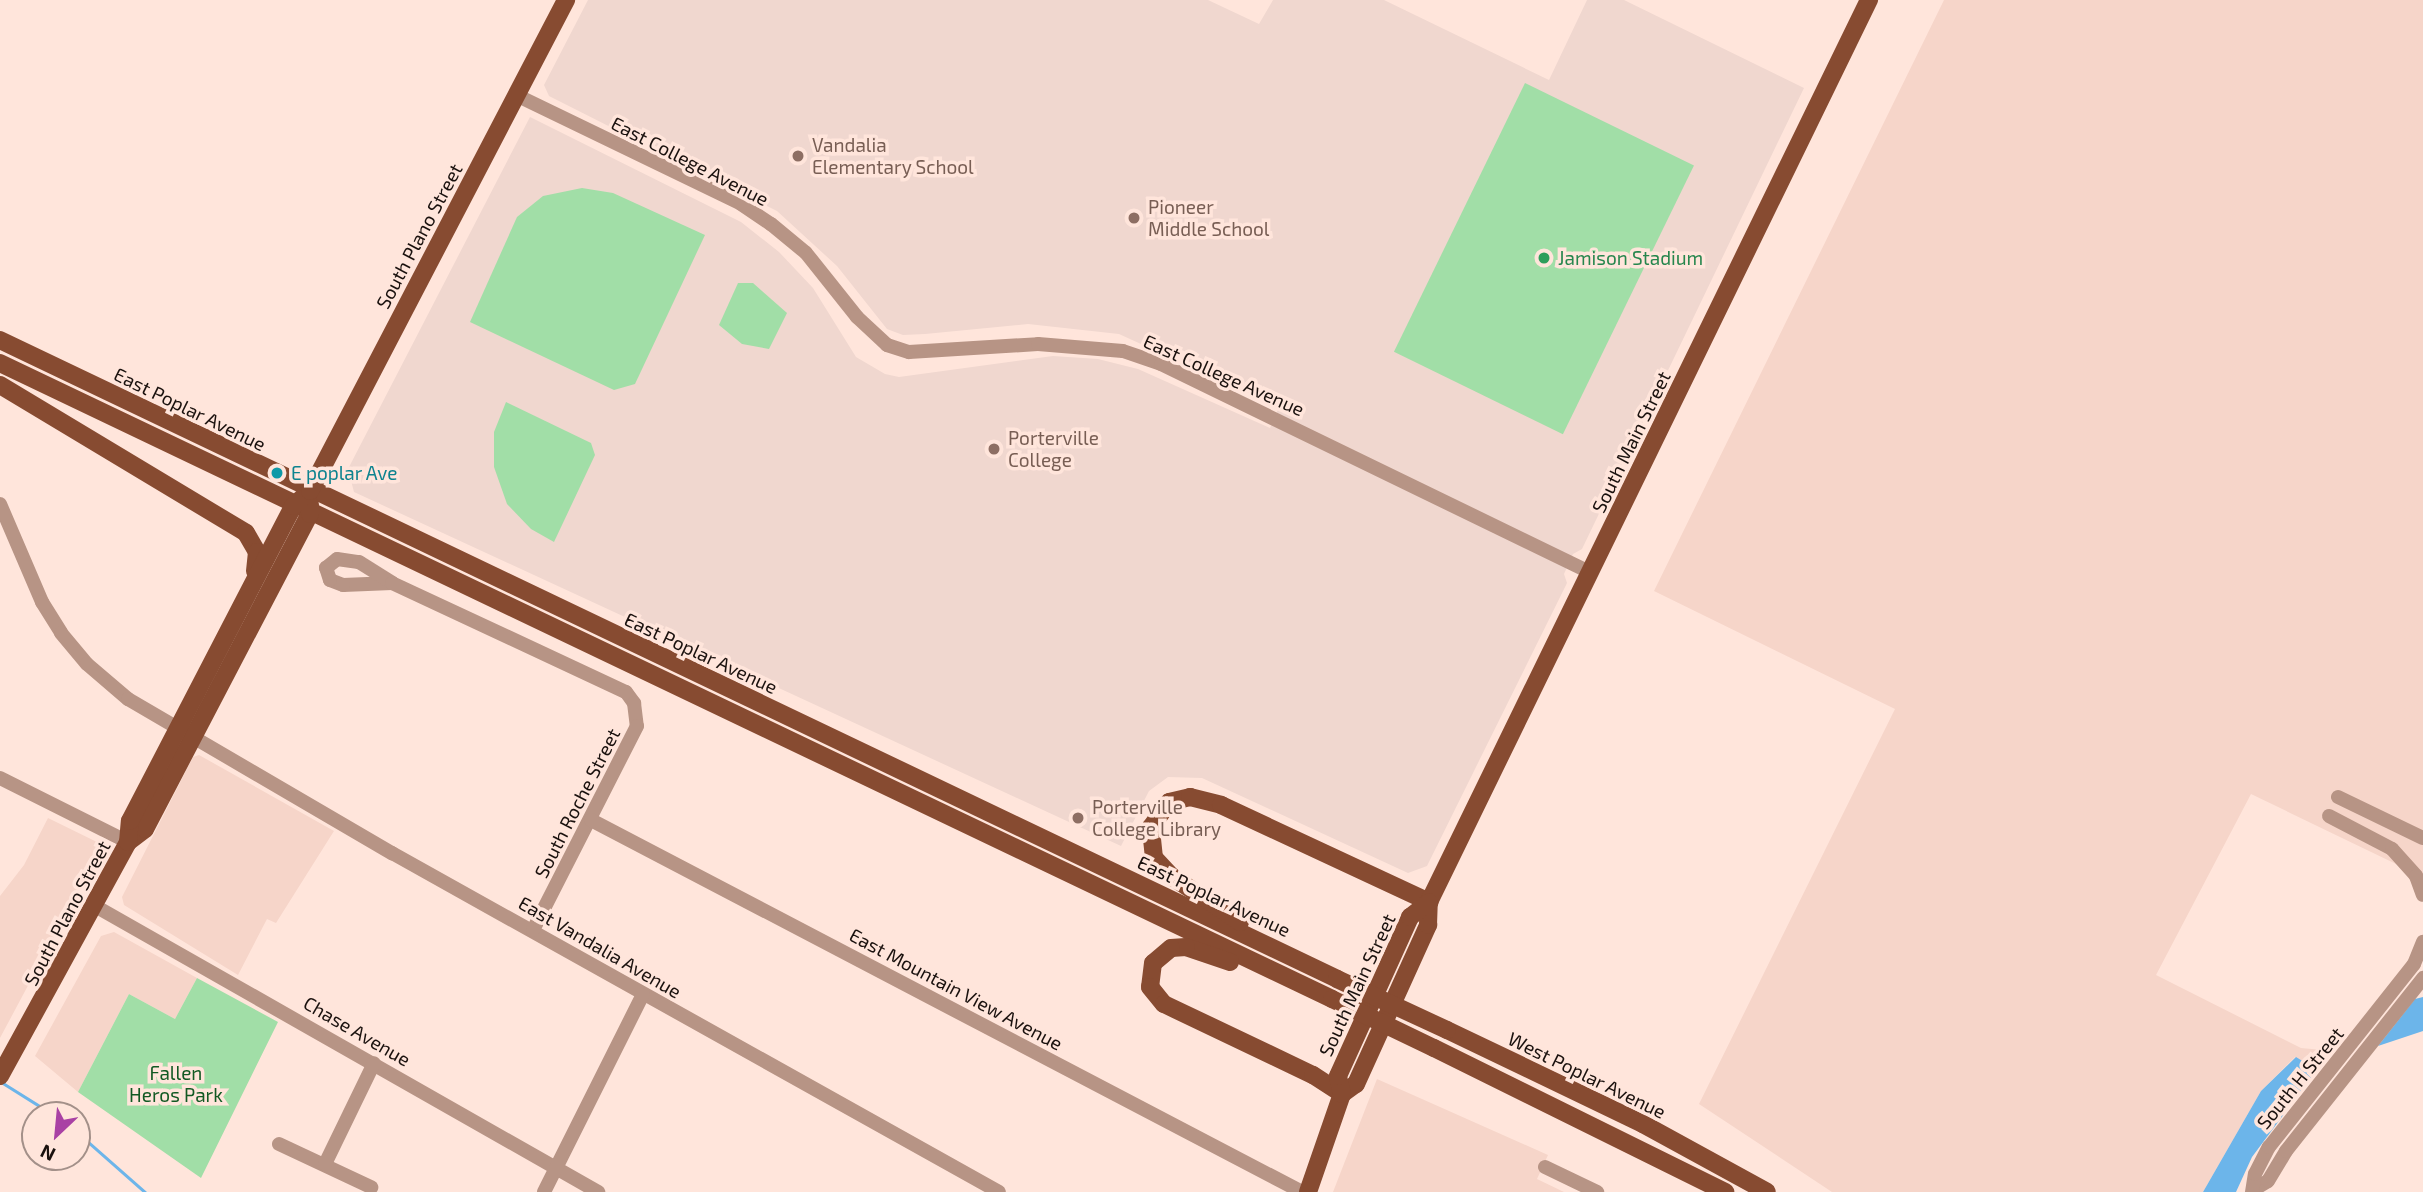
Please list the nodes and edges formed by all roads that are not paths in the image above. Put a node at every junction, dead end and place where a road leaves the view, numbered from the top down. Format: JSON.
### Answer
{"nodes":[{"id":1,"x":566,"y":0,"type":"edge"},
{"id":2,"x":1869,"y":0,"type":"edge"},
{"id":3,"x":516,"y":95,"type":"junction"},
{"id":4,"x":0,"y":340,"type":"edge"},
{"id":5,"x":0,"y":363,"type":"edge"},
{"id":6,"x":0,"y":385,"type":"edge"},
{"id":7,"x":310,"y":491,"type":"junction"},
{"id":8,"x":0,"y":504,"type":"edge"},
{"id":9,"x":293,"y":506,"type":"junction"},
{"id":10,"x":310,"y":514,"type":"junction"},
{"id":11,"x":6,"y":539,"type":"edge"},
{"id":12,"x":1591,"y":573,"type":"junction"},
{"id":13,"x":392,"y":583,"type":"dead end"},
{"id":14,"x":248,"y":592,"type":"junction"},
{"id":15,"x":184,"y":733,"type":"junction"},
{"id":16,"x":0,"y":778,"type":"edge"},
{"id":17,"x":2338,"y":797,"type":"dead end"},
{"id":18,"x":2329,"y":816,"type":"dead end"},
{"id":19,"x":2379,"y":817,"type":"junction"},
{"id":20,"x":591,"y":820,"type":"junction"},
{"id":21,"x":2370,"y":836,"type":"junction"},
{"id":22,"x":2423,"y":838,"type":"edge"},
{"id":23,"x":128,"y":842,"type":"junction"},
{"id":24,"x":2423,"y":895,"type":"edge"},
{"id":25,"x":1430,"y":902,"type":"junction"},
{"id":26,"x":96,"y":906,"type":"junction"},
{"id":27,"x":533,"y":930,"type":"junction"},
{"id":28,"x":2423,"y":942,"type":"edge"},
{"id":29,"x":1292,"y":956,"type":"junction"},
{"id":30,"x":2423,"y":978,"type":"edge"},
{"id":31,"x":643,"y":994,"type":"junction"},
{"id":32,"x":1332,"y":999,"type":"junction"},
{"id":33,"x":2396,"y":1001,"type":"junction"},
{"id":34,"x":1385,"y":1002,"type":"joint"},
{"id":35,"x":374,"y":1063,"type":"junction"},
{"id":36,"x":4,"y":1069,"type":"edge"},
{"id":37,"x":1342,"y":1094,"type":"junction"},
{"id":38,"x":279,"y":1144,"type":"dead end"},
{"id":39,"x":325,"y":1164,"type":"junction"},
{"id":40,"x":1545,"y":1167,"type":"dead end"},
{"id":41,"x":556,"y":1168,"type":"junction"},
{"id":42,"x":371,"y":1187,"type":"dead end"},
{"id":43,"x":2254,"y":1191,"type":"edge"},
{"id":44,"x":544,"y":1192,"type":"edge"},
{"id":45,"x":598,"y":1192,"type":"edge"},
{"id":46,"x":998,"y":1192,"type":"edge"},
{"id":47,"x":1302,"y":1192,"type":"edge"},
{"id":48,"x":1308,"y":1192,"type":"edge"},
{"id":49,"x":1597,"y":1192,"type":"edge"},
{"id":50,"x":1725,"y":1192,"type":"edge"},
{"id":51,"x":1767,"y":1192,"type":"edge"}],
"edges":[{"from":1,"to":3,"type":"main road","name":"South Plano Street"},
{"from":2,"to":12,"type":"main road","name":"South Main Street"},
{"from":3,"to":7,"type":"main road","name":"South Plano Street"},
{"from":3,"to":12,"type":"street","name":"East College Avenue"},
{"from":4,"to":7,"type":"main road","name":"East Poplar Avenue"},
{"from":5,"to":9,"type":"main road"},
{"from":6,"to":14,"type":"main road"},
{"from":7,"to":9,"type":"main road","name":"South Plano Street"},
{"from":7,"to":10,"type":"main road","name":"South Plano Street"},
{"from":7,"to":29,"type":"main road","name":"East Poplar Avenue"},
{"from":8,"to":11,"type":"street","name":"East Vandalia Avenue"},
{"from":9,"to":10,"type":"main road"},
{"from":9,"to":14,"type":"main road","name":"South Plano Street"},
{"from":10,"to":15,"type":"main road","name":"South Plano Street"},
{"from":10,"to":32,"type":"main road"},
{"from":11,"to":15,"type":"street","name":"East Vandalia Avenue"},
{"from":12,"to":25,"type":"main road","name":"South Main Street"},
{"from":13,"to":20,"type":"street","name":"South Roche Street"},
{"from":14,"to":15,"type":"main road","name":"South Plano Street"},
{"from":15,"to":23,"type":"main road","name":"South Plano Street"},
{"from":15,"to":27,"type":"street","name":"East Vandalia Avenue"},
{"from":16,"to":23,"type":"street"},
{"from":17,"to":19,"type":"street"},
{"from":18,"to":21,"type":"street"},
{"from":19,"to":21,"type":"street"},
{"from":19,"to":22,"type":"street"},
{"from":20,"to":27,"type":"street","name":"South Roche Street"},
{"from":20,"to":47,"type":"street","name":"East Mountain View Avenue"},
{"from":21,"to":24,"type":"street"},
{"from":23,"to":26,"type":"main road","name":"South Plano Street"},
{"from":25,"to":29,"type":"main road"},
{"from":25,"to":37,"type":"main road","name":"South Main Street"},
{"from":26,"to":35,"type":"street","name":"Chase Avenue"},
{"from":26,"to":36,"type":"main road","name":"South Plano Street"},
{"from":27,"to":31,"type":"street","name":"East Vandalia Avenue"},
{"from":28,"to":33,"type":"street","name":"South H Street"},
{"from":29,"to":34,"type":"main road","name":"East Poplar Avenue","bridge":true},
{"from":30,"to":33,"type":"street","name":"South H Street"},
{"from":31,"to":41,"type":"street"},
{"from":31,"to":46,"type":"street","name":"East Vandalia Avenue"},
{"from":32,"to":37,"type":"main road"},
{"from":32,"to":50,"type":"main road","bridge":true},
{"from":33,"to":43,"type":"street","name":"South H Street"},
{"from":34,"to":51,"type":"main road","name":"West Poplar Avenue","bridge":true},
{"from":35,"to":39,"type":"street"},
{"from":35,"to":41,"type":"street","name":"Chase Avenue"},
{"from":37,"to":48,"type":"main road","name":"South Main Street"},
{"from":38,"to":39,"type":"street"},
{"from":39,"to":42,"type":"street"},
{"from":40,"to":49,"type":"street"},
{"from":41,"to":44,"type":"street"},
{"from":41,"to":45,"type":"street","name":"Chase Avenue"}]}
